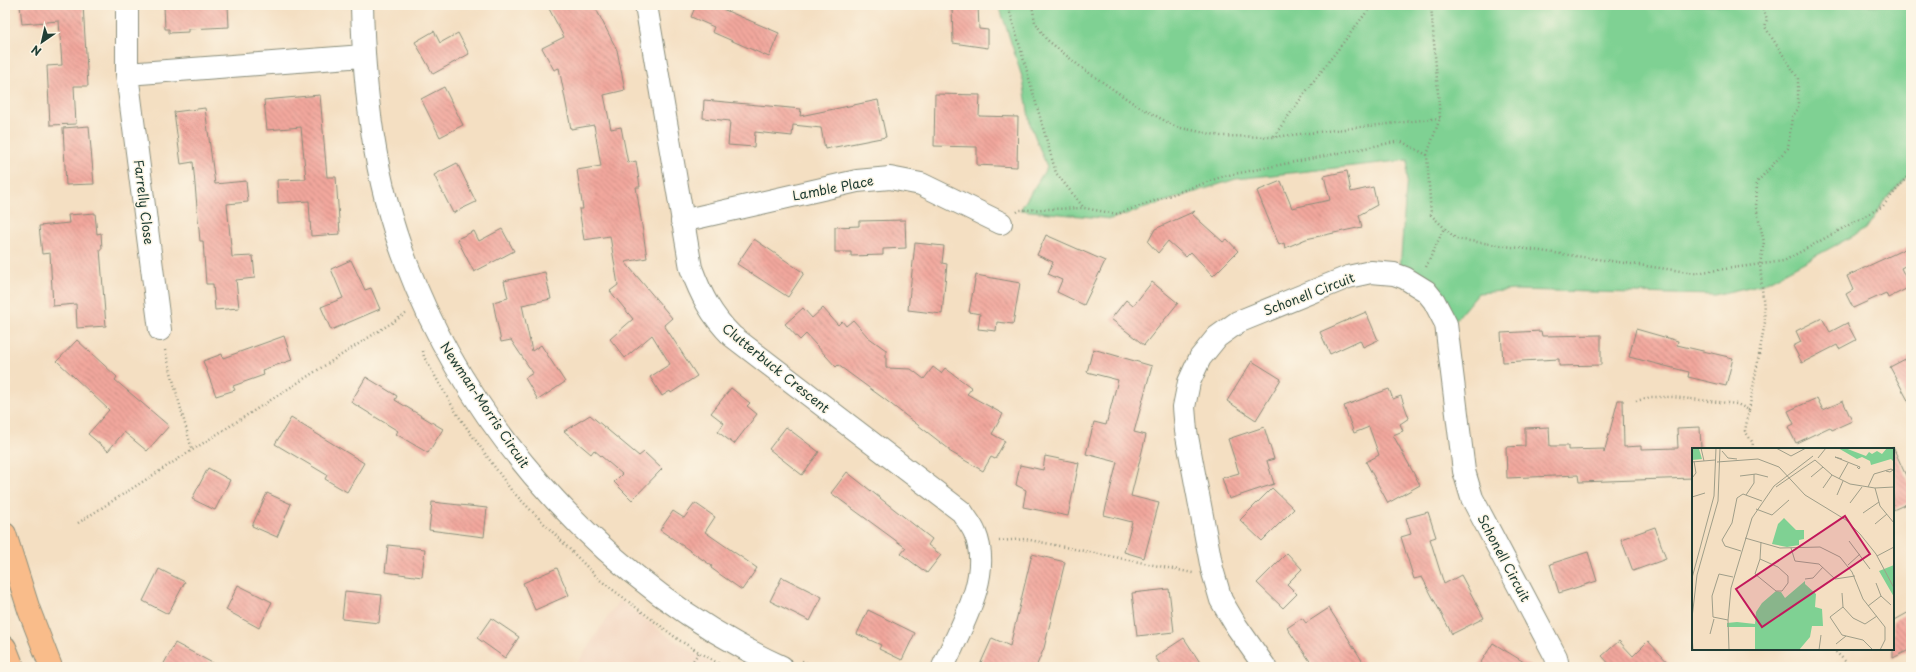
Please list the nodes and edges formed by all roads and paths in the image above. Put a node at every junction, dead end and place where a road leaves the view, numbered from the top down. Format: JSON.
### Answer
{"nodes":[{"id":1,"x":127,"y":5,"type":"edge"},
{"id":2,"x":362,"y":5,"type":"edge"},
{"id":3,"x":646,"y":5,"type":"edge"},
{"id":4,"x":1008,"y":5,"type":"edge"},
{"id":5,"x":1032,"y":5,"type":"edge"},
{"id":6,"x":1372,"y":5,"type":"edge"},
{"id":7,"x":1431,"y":5,"type":"edge"},
{"id":8,"x":1762,"y":5,"type":"edge"},
{"id":9,"x":363,"y":56,"type":"junction"},
{"id":10,"x":127,"y":74,"type":"junction"},
{"id":11,"x":1440,"y":118,"type":"junction"},
{"id":12,"x":1274,"y":137,"type":"junction"},
{"id":13,"x":1426,"y":155,"type":"junction"},
{"id":14,"x":1911,"y":172,"type":"edge"},
{"id":15,"x":1084,"y":208,"type":"junction"},
{"id":16,"x":682,"y":221,"type":"junction"},
{"id":17,"x":1000,"y":223,"type":"joint"},
{"id":18,"x":1444,"y":228,"type":"junction"},
{"id":19,"x":1760,"y":264,"type":"junction"},
{"id":20,"x":1417,"y":286,"type":"junction"},
{"id":21,"x":423,"y":303,"type":"junction"},
{"id":22,"x":160,"y":330,"type":"joint"},
{"id":23,"x":1636,"y":400,"type":"dead end"},
{"id":24,"x":1749,"y":410,"type":"junction"},
{"id":25,"x":1752,"y":448,"type":"edge"},
{"id":26,"x":192,"y":450,"type":"junction"},
{"id":27,"x":78,"y":523,"type":"dead end"},
{"id":28,"x":5,"y":534,"type":"edge"},
{"id":29,"x":979,"y":542,"type":"junction"},
{"id":30,"x":1214,"y":577,"type":"junction"},
{"id":31,"x":5,"y":647,"type":"edge"},
{"id":32,"x":1834,"y":650,"type":"edge"},
{"id":33,"x":699,"y":652,"type":"dead end"},
{"id":34,"x":790,"y":663,"type":"edge"},
{"id":35,"x":13,"y":667,"type":"edge"},
{"id":36,"x":51,"y":667,"type":"edge"},
{"id":37,"x":689,"y":667,"type":"edge"},
{"id":38,"x":815,"y":667,"type":"edge"},
{"id":39,"x":943,"y":667,"type":"edge"},
{"id":40,"x":1264,"y":667,"type":"edge"},
{"id":41,"x":1558,"y":667,"type":"edge"},
{"id":42,"x":1851,"y":667,"type":"edge"}],
"edges":[{"from":1,"to":10,"type":"street","name":"Farrelly Close"},
{"from":2,"to":9,"type":"street","name":"Newman-Morris Circuit"},
{"from":3,"to":16,"type":"street","name":"Clutterbuck Crescent"},
{"from":4,"to":15,"type":"path"},
{"from":5,"to":12,"type":"path"},
{"from":6,"to":12,"type":"path"},
{"from":7,"to":11,"type":"path"},
{"from":8,"to":19,"type":"path"},
{"from":9,"to":10,"type":"street"},
{"from":9,"to":21,"type":"street","name":"Newman-Morris Circuit"},
{"from":10,"to":22,"type":"street","name":"Farrelly Close"},
{"from":11,"to":12,"type":"path"},
{"from":11,"to":13,"type":"path"},
{"from":13,"to":15,"type":"path"},
{"from":13,"to":18,"type":"path"},
{"from":14,"to":19,"type":"path"},
{"from":15,"to":17,"type":"path"},
{"from":16,"to":17,"type":"street","name":"Lamble Place"},
{"from":16,"to":29,"type":"street","name":"Clutterbuck Crescent"},
{"from":18,"to":19,"type":"path"},
{"from":18,"to":20,"type":"path"},
{"from":19,"to":24,"type":"path"},
{"from":20,"to":30,"type":"street","name":"Schonell Circuit"},
{"from":20,"to":41,"type":"street","name":"Schonell Circuit"},
{"from":21,"to":26,"type":"path"},
{"from":21,"to":34,"type":"street","name":"Newman-Morris Circuit"},
{"from":22,"to":26,"type":"path"},
{"from":23,"to":24,"type":"path"},
{"from":24,"to":25,"type":"path"},
{"from":26,"to":27,"type":"path"},
{"from":28,"to":36,"type":"main road"},
{"from":29,"to":30,"type":"path"},
{"from":29,"to":39,"type":"street","name":"Clutterbuck Crescent"},
{"from":30,"to":40,"type":"street","name":"Schonell Circuit"},
{"from":31,"to":35,"type":"main road"},
{"from":32,"to":42,"type":"path"},
{"from":33,"to":37,"type":"path"},
{"from":34,"to":38,"type":"path"}]}
